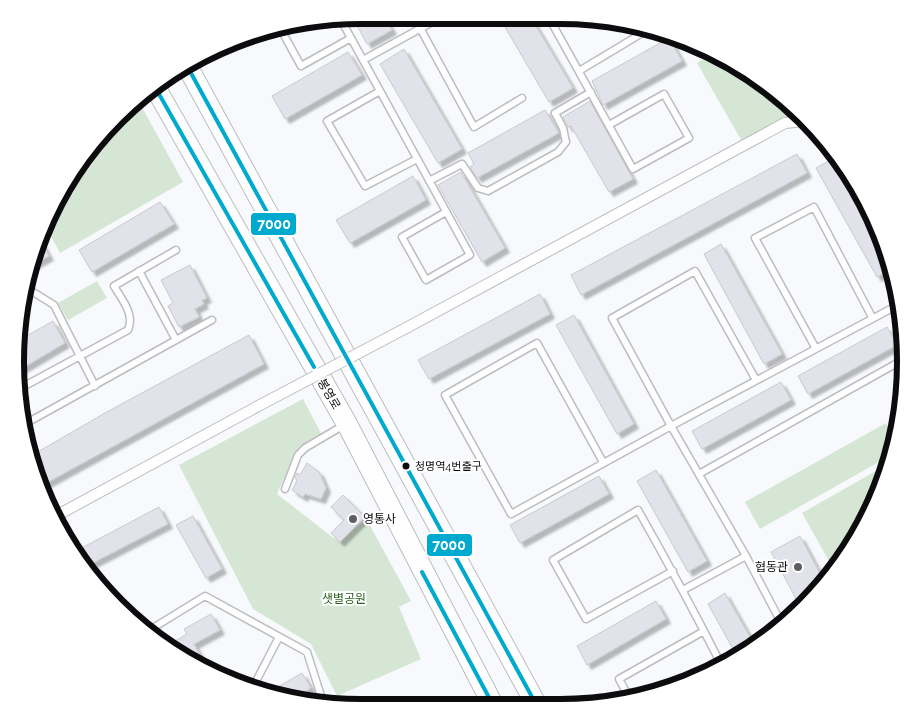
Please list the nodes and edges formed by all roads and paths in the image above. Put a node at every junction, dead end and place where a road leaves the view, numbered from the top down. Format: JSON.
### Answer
{"nodes":[{"id":1,"x":343,"y":24,"type":"edge"},
{"id":2,"x":427,"y":24,"type":"edge"},
{"id":3,"x":553,"y":24,"type":"edge"},
{"id":4,"x":420,"y":28,"type":"junction"},
{"id":5,"x":283,"y":33,"type":"edge"},
{"id":6,"x":641,"y":34,"type":"edge"},
{"id":7,"x":351,"y":38,"type":"junction"},
{"id":8,"x":363,"y":60,"type":"junction"},
{"id":9,"x":190,"y":71,"type":"edge"},
{"id":10,"x":579,"y":71,"type":"junction"},
{"id":11,"x":380,"y":91,"type":"junction"},
{"id":12,"x":590,"y":92,"type":"junction"},
{"id":13,"x":157,"y":93,"type":"edge"},
{"id":14,"x":522,"y":98,"type":"dead end"},
{"id":15,"x":797,"y":122,"type":"edge"},
{"id":16,"x":609,"y":125,"type":"junction"},
{"id":17,"x":417,"y":159,"type":"junction"},
{"id":18,"x":429,"y":181,"type":"junction"},
{"id":19,"x":446,"y":212,"type":"junction"},
{"id":20,"x":176,"y":250,"type":"dead end"},
{"id":21,"x":139,"y":271,"type":"junction"},
{"id":22,"x":31,"y":291,"type":"edge"},
{"id":23,"x":893,"y":307,"type":"edge"},
{"id":24,"x":872,"y":317,"type":"junction"},
{"id":25,"x":212,"y":320,"type":"dead end"},
{"id":26,"x":176,"y":340,"type":"junction"},
{"id":27,"x":816,"y":347,"type":"junction"},
{"id":28,"x":80,"y":356,"type":"junction"},
{"id":29,"x":897,"y":364,"type":"edge"},
{"id":30,"x":756,"y":380,"type":"junction"},
{"id":31,"x":24,"y":386,"type":"edge"},
{"id":32,"x":95,"y":386,"type":"junction"},
{"id":33,"x":29,"y":422,"type":"edge"},
{"id":34,"x":347,"y":424,"type":"junction"},
{"id":35,"x":671,"y":426,"type":"junction"},
{"id":36,"x":603,"y":462,"type":"junction"},
{"id":37,"x":699,"y":474,"type":"junction"},
{"id":38,"x":285,"y":489,"type":"dead end"},
{"id":39,"x":60,"y":514,"type":"edge"},
{"id":40,"x":746,"y":556,"type":"junction"},
{"id":41,"x":673,"y":571,"type":"junction"},
{"id":42,"x":683,"y":590,"type":"junction"},
{"id":43,"x":778,"y":618,"type":"edge"},
{"id":44,"x":154,"y":627,"type":"edge"},
{"id":45,"x":704,"y":631,"type":"junction"},
{"id":46,"x":279,"y":637,"type":"junction"},
{"id":47,"x":718,"y":659,"type":"edge"},
{"id":48,"x":256,"y":682,"type":"edge"},
{"id":49,"x":627,"y":693,"type":"edge"},
{"id":50,"x":321,"y":697,"type":"edge"},
{"id":51,"x":490,"y":699,"type":"edge"},
{"id":52,"x":533,"y":699,"type":"edge"}],
"edges":[{"from":1,"to":7,"type":"lane"},
{"from":2,"to":4,"type":"lane"},
{"from":3,"to":10,"type":"lane"},
{"from":4,"to":8,"type":"lane"},
{"from":4,"to":14,"type":"lane"},
{"from":5,"to":7,"type":"lane"},
{"from":6,"to":10,"type":"lane"},
{"from":7,"to":8,"type":"lane"},
{"from":8,"to":11,"type":"lane"},
{"from":9,"to":52,"type":"main road"},
{"from":10,"to":12,"type":"lane"},
{"from":11,"to":17,"type":"lane"},
{"from":11,"to":17,"type":"lane"},
{"from":12,"to":16,"type":"lane"},
{"from":12,"to":18,"type":"lane"},
{"from":13,"to":34,"type":"main road","name":"봉영로"},
{"from":15,"to":39,"type":"street","bridge":true},
{"from":16,"to":16,"type":"lane"},
{"from":17,"to":18,"type":"lane"},
{"from":18,"to":19,"type":"lane"},
{"from":19,"to":19,"type":"lane"},
{"from":20,"to":21,"type":"lane"},
{"from":21,"to":26,"type":"lane"},
{"from":21,"to":28,"type":"lane"},
{"from":22,"to":28,"type":"lane"},
{"from":23,"to":24,"type":"lane"},
{"from":24,"to":27,"type":"lane"},
{"from":24,"to":27,"type":"lane"},
{"from":25,"to":26,"type":"lane"},
{"from":26,"to":32,"type":"lane"},
{"from":27,"to":30,"type":"lane"},
{"from":28,"to":31,"type":"lane"},
{"from":28,"to":32,"type":"lane"},
{"from":29,"to":37,"type":"lane"},
{"from":30,"to":35,"type":"lane"},
{"from":30,"to":35,"type":"lane"},
{"from":32,"to":33,"type":"lane"},
{"from":34,"to":38,"type":"lane"},
{"from":34,"to":51,"type":"main road","name":"봉영로"},
{"from":35,"to":36,"type":"lane"},
{"from":35,"to":37,"type":"lane"},
{"from":36,"to":36,"type":"lane"},
{"from":37,"to":40,"type":"lane"},
{"from":40,"to":42,"type":"lane"},
{"from":40,"to":43,"type":"lane"},
{"from":41,"to":41,"type":"lane"},
{"from":41,"to":42,"type":"lane"},
{"from":42,"to":45,"type":"lane"},
{"from":44,"to":46,"type":"lane"},
{"from":45,"to":47,"type":"lane"},
{"from":45,"to":49,"type":"lane"},
{"from":46,"to":48,"type":"lane"},
{"from":46,"to":50,"type":"lane"}]}
